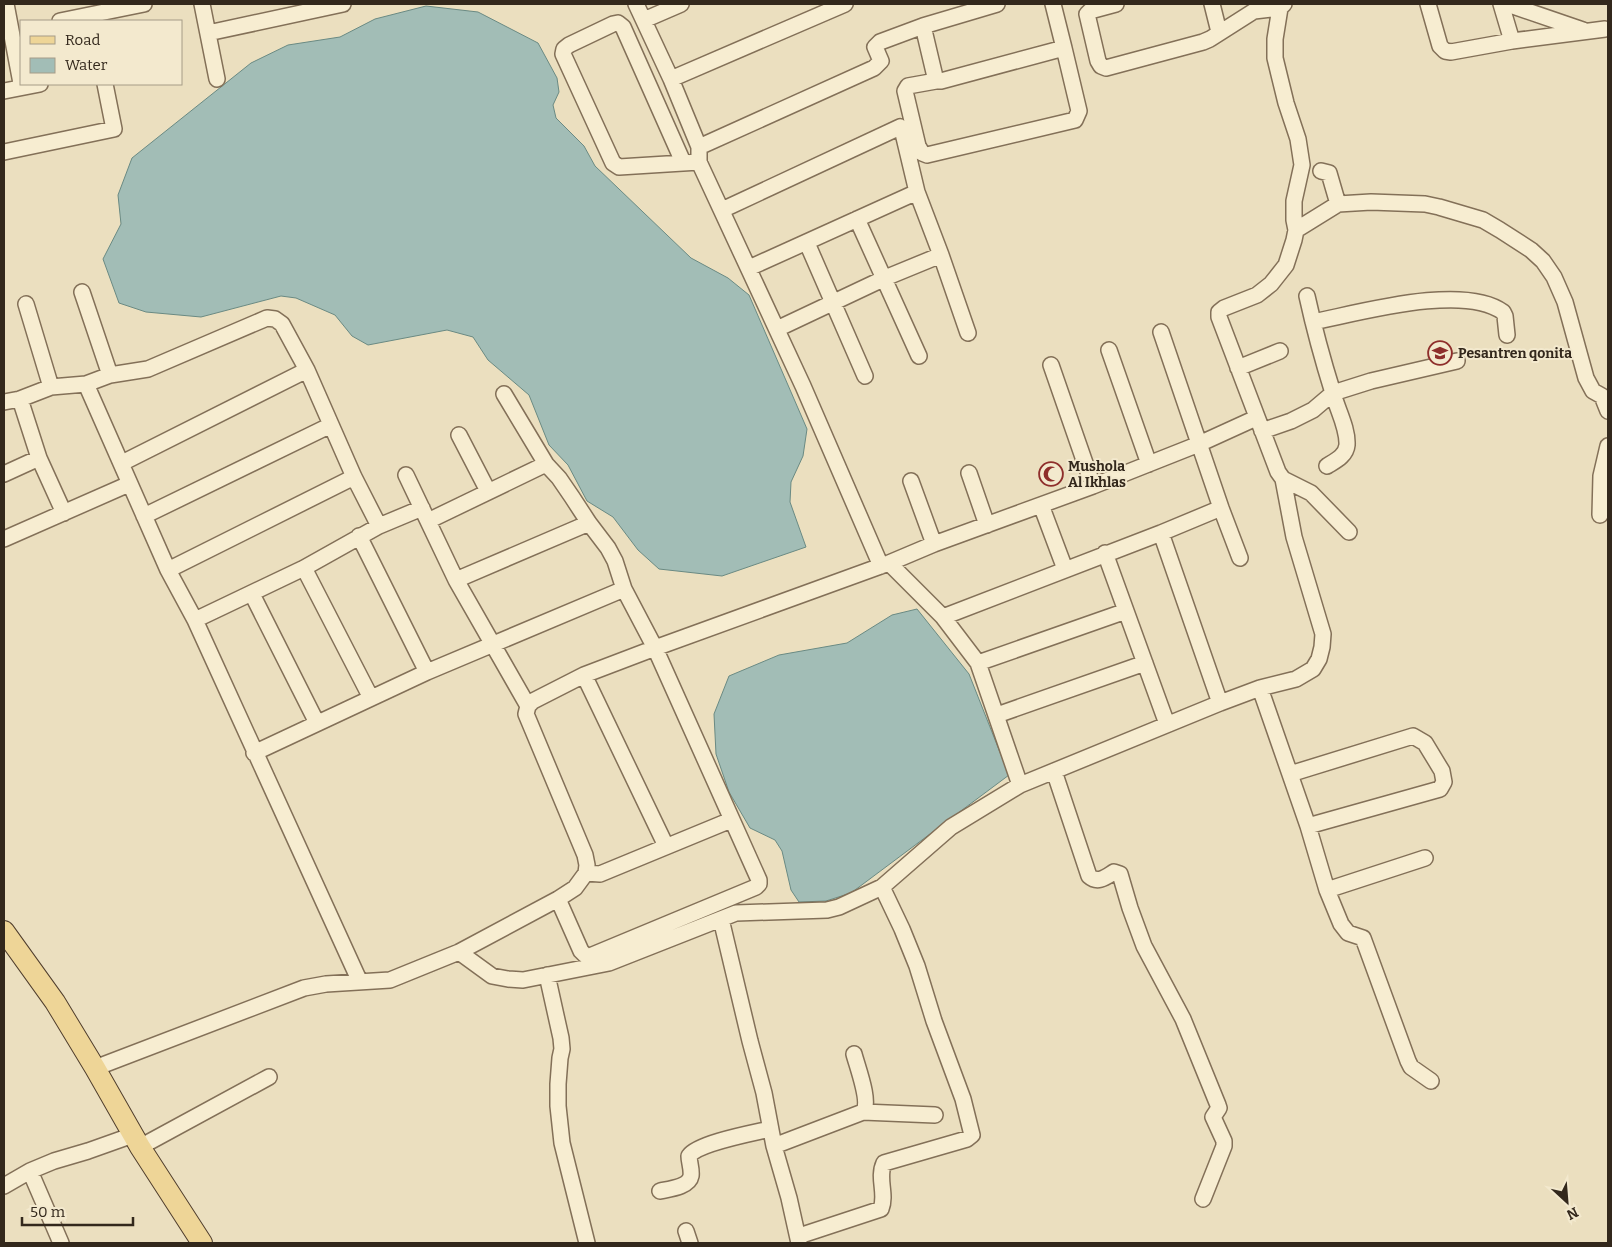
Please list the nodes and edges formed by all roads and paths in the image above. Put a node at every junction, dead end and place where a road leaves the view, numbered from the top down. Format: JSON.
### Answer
{"nodes":[{"id":1,"x":6,"y":4,"type":"edge"},
{"id":2,"x":144,"y":4,"type":"edge"},
{"id":3,"x":202,"y":4,"type":"edge"},
{"id":4,"x":343,"y":4,"type":"edge"},
{"id":5,"x":629,"y":4,"type":"edge"},
{"id":6,"x":636,"y":4,"type":"edge"},
{"id":7,"x":681,"y":4,"type":"edge"},
{"id":8,"x":845,"y":4,"type":"edge"},
{"id":9,"x":997,"y":4,"type":"edge"},
{"id":10,"x":1053,"y":4,"type":"edge"},
{"id":11,"x":1116,"y":4,"type":"edge"},
{"id":12,"x":1212,"y":4,"type":"edge"},
{"id":13,"x":1428,"y":4,"type":"edge"},
{"id":14,"x":1501,"y":4,"type":"edge"},
{"id":15,"x":1507,"y":4,"type":"edge"},
{"id":16,"x":1282,"y":6,"type":"edge"},
{"id":17,"x":1253,"y":7,"type":"edge"},
{"id":18,"x":65,"y":20,"type":"edge"},
{"id":19,"x":644,"y":20,"type":"junction"},
{"id":20,"x":923,"y":26,"type":"junction"},
{"id":21,"x":1605,"y":29,"type":"dead end"},
{"id":22,"x":12,"y":31,"type":"edge"},
{"id":23,"x":1219,"y":32,"type":"junction"},
{"id":24,"x":1588,"y":32,"type":"junction"},
{"id":25,"x":208,"y":33,"type":"junction"},
{"id":26,"x":1512,"y":41,"type":"junction"},
{"id":27,"x":1064,"y":48,"type":"junction"},
{"id":28,"x":20,"y":74,"type":"edge"},
{"id":29,"x":217,"y":79,"type":"dead end"},
{"id":30,"x":671,"y":79,"type":"junction"},
{"id":31,"x":936,"y":82,"type":"junction"},
{"id":32,"x":22,"y":85,"type":"edge"},
{"id":33,"x":105,"y":85,"type":"edge"},
{"id":34,"x":4,"y":91,"type":"edge"},
{"id":35,"x":692,"y":133,"type":"junction"},
{"id":36,"x":4,"y":152,"type":"edge"},
{"id":37,"x":699,"y":155,"type":"junction"},
{"id":38,"x":683,"y":162,"type":"junction"},
{"id":39,"x":1321,"y":171,"type":"dead end"},
{"id":40,"x":916,"y":192,"type":"junction"},
{"id":41,"x":1338,"y":204,"type":"junction"},
{"id":42,"x":722,"y":210,"type":"junction"},
{"id":43,"x":857,"y":219,"type":"junction"},
{"id":44,"x":1296,"y":230,"type":"junction"},
{"id":45,"x":807,"y":243,"type":"junction"},
{"id":46,"x":941,"y":255,"type":"junction"},
{"id":47,"x":749,"y":268,"type":"junction"},
{"id":48,"x":885,"y":278,"type":"junction"},
{"id":49,"x":82,"y":292,"type":"dead end"},
{"id":50,"x":1307,"y":296,"type":"dead end"},
{"id":51,"x":834,"y":302,"type":"junction"},
{"id":52,"x":26,"y":304,"type":"dead end"},
{"id":53,"x":1313,"y":322,"type":"junction"},
{"id":54,"x":777,"y":329,"type":"junction"},
{"id":55,"x":1161,"y":332,"type":"dead end"},
{"id":56,"x":968,"y":333,"type":"dead end"},
{"id":57,"x":1507,"y":335,"type":"dead end"},
{"id":58,"x":1109,"y":350,"type":"dead end"},
{"id":59,"x":1280,"y":351,"type":"dead end"},
{"id":60,"x":919,"y":356,"type":"dead end"},
{"id":61,"x":1457,"y":361,"type":"dead end"},
{"id":62,"x":1051,"y":365,"type":"dead end"},
{"id":63,"x":1238,"y":368,"type":"junction"},
{"id":64,"x":307,"y":370,"type":"junction"},
{"id":65,"x":110,"y":375,"type":"junction"},
{"id":66,"x":865,"y":376,"type":"dead end"},
{"id":67,"x":86,"y":384,"type":"junction"},
{"id":68,"x":51,"y":387,"type":"junction"},
{"id":69,"x":1333,"y":393,"type":"junction"},
{"id":70,"x":504,"y":394,"type":"dead end"},
{"id":71,"x":20,"y":399,"type":"junction"},
{"id":72,"x":4,"y":402,"type":"edge"},
{"id":73,"x":1608,"y":411,"type":"edge"},
{"id":74,"x":331,"y":425,"type":"junction"},
{"id":75,"x":1259,"y":425,"type":"junction"},
{"id":76,"x":459,"y":435,"type":"dead end"},
{"id":77,"x":1199,"y":444,"type":"junction"},
{"id":78,"x":1608,"y":446,"type":"edge"},
{"id":79,"x":39,"y":458,"type":"junction"},
{"id":80,"x":122,"y":463,"type":"junction"},
{"id":81,"x":546,"y":464,"type":"junction"},
{"id":82,"x":1149,"y":464,"type":"junction"},
{"id":83,"x":1327,"y":466,"type":"dead end"},
{"id":84,"x":968,"y":473,"type":"dead end"},
{"id":85,"x":4,"y":474,"type":"edge"},
{"id":86,"x":406,"y":475,"type":"dead end"},
{"id":87,"x":354,"y":478,"type":"junction"},
{"id":88,"x":1283,"y":479,"type":"junction"},
{"id":89,"x":911,"y":481,"type":"dead end"},
{"id":90,"x":128,"y":484,"type":"junction"},
{"id":91,"x":1092,"y":486,"type":"junction"},
{"id":92,"x":488,"y":491,"type":"junction"},
{"id":93,"x":1041,"y":505,"type":"junction"},
{"id":94,"x":1221,"y":508,"type":"junction"},
{"id":95,"x":64,"y":513,"type":"junction"},
{"id":96,"x":425,"y":514,"type":"junction"},
{"id":97,"x":1600,"y":515,"type":"dead end"},
{"id":98,"x":144,"y":516,"type":"junction"},
{"id":99,"x":589,"y":523,"type":"junction"},
{"id":100,"x":987,"y":525,"type":"junction"},
{"id":101,"x":379,"y":526,"type":"junction"},
{"id":102,"x":1349,"y":532,"type":"dead end"},
{"id":103,"x":1161,"y":533,"type":"junction"},
{"id":104,"x":359,"y":536,"type":"junction"},
{"id":105,"x":4,"y":539,"type":"edge"},
{"id":106,"x":934,"y":544,"type":"junction"},
{"id":107,"x":1105,"y":553,"type":"junction"},
{"id":108,"x":1240,"y":558,"type":"dead end"},
{"id":109,"x":885,"y":564,"type":"junction"},
{"id":110,"x":304,"y":568,"type":"junction"},
{"id":111,"x":1065,"y":569,"type":"junction"},
{"id":112,"x":168,"y":570,"type":"junction"},
{"id":113,"x":456,"y":580,"type":"junction"},
{"id":114,"x":624,"y":589,"type":"junction"},
{"id":115,"x":252,"y":594,"type":"junction"},
{"id":116,"x":1126,"y":611,"type":"junction"},
{"id":117,"x":943,"y":617,"type":"junction"},
{"id":118,"x":195,"y":620,"type":"junction"},
{"id":119,"x":492,"y":644,"type":"junction"},
{"id":120,"x":655,"y":648,"type":"junction"},
{"id":121,"x":978,"y":662,"type":"junction"},
{"id":122,"x":1145,"y":662,"type":"junction"},
{"id":123,"x":427,"y":672,"type":"junction"},
{"id":124,"x":584,"y":675,"type":"junction"},
{"id":125,"x":1260,"y":688,"type":"junction"},
{"id":126,"x":371,"y":698,"type":"junction"},
{"id":127,"x":1220,"y":703,"type":"junction"},
{"id":128,"x":528,"y":706,"type":"junction"},
{"id":129,"x":997,"y":716,"type":"junction"},
{"id":130,"x":317,"y":723,"type":"junction"},
{"id":131,"x":1167,"y":724,"type":"junction"},
{"id":132,"x":254,"y":753,"type":"junction"},
{"id":133,"x":1054,"y":771,"type":"junction"},
{"id":134,"x":1290,"y":774,"type":"junction"},
{"id":135,"x":1020,"y":785,"type":"junction"},
{"id":136,"x":731,"y":820,"type":"junction"},
{"id":137,"x":1308,"y":826,"type":"junction"},
{"id":138,"x":666,"y":846,"type":"junction"},
{"id":139,"x":1425,"y":858,"type":"dead end"},
{"id":140,"x":586,"y":873,"type":"junction"},
{"id":141,"x":882,"y":887,"type":"junction"},
{"id":142,"x":1327,"y":890,"type":"junction"},
{"id":143,"x":558,"y":899,"type":"junction"},
{"id":144,"x":721,"y":919,"type":"junction"},
{"id":145,"x":4,"y":931,"type":"edge"},
{"id":146,"x":459,"y":952,"type":"junction"},
{"id":147,"x":547,"y":975,"type":"junction"},
{"id":148,"x":360,"y":982,"type":"junction"},
{"id":149,"x":854,"y":1054,"type":"dead end"},
{"id":150,"x":95,"y":1068,"type":"junction"},
{"id":151,"x":268,"y":1077,"type":"dead end"},
{"id":152,"x":1431,"y":1081,"type":"dead end"},
{"id":153,"x":864,"y":1112,"type":"junction"},
{"id":154,"x":935,"y":1115,"type":"dead end"},
{"id":155,"x":770,"y":1129,"type":"junction"},
{"id":156,"x":137,"y":1141,"type":"junction"},
{"id":157,"x":774,"y":1146,"type":"junction"},
{"id":158,"x":30,"y":1171,"type":"junction"},
{"id":159,"x":4,"y":1186,"type":"edge"},
{"id":160,"x":660,"y":1191,"type":"dead end"},
{"id":161,"x":1203,"y":1199,"type":"dead end"},
{"id":162,"x":799,"y":1240,"type":"edge"},
{"id":163,"x":61,"y":1243,"type":"edge"},
{"id":164,"x":202,"y":1243,"type":"edge"},
{"id":165,"x":587,"y":1243,"type":"edge"}],
"edges":[{"from":1,"to":22,"type":"street"},
{"from":2,"to":18,"type":"street"},
{"from":3,"to":25,"type":"street"},
{"from":4,"to":25,"type":"street"},
{"from":5,"to":35,"type":"street"},
{"from":6,"to":19,"type":"street"},
{"from":7,"to":19,"type":"street"},
{"from":8,"to":30,"type":"street"},
{"from":9,"to":20,"type":"street"},
{"from":10,"to":27,"type":"street"},
{"from":11,"to":23,"type":"street"},
{"from":12,"to":23,"type":"street"},
{"from":13,"to":26,"type":"street"},
{"from":14,"to":26,"type":"street"},
{"from":15,"to":24,"type":"street"},
{"from":16,"to":17,"type":"street"},
{"from":16,"to":44,"type":"street"},
{"from":17,"to":23,"type":"street"},
{"from":19,"to":30,"type":"street"},
{"from":20,"to":31,"type":"street"},
{"from":20,"to":37,"type":"street"},
{"from":21,"to":24,"type":"street"},
{"from":22,"to":28,"type":"street"},
{"from":24,"to":26,"type":"street"},
{"from":25,"to":29,"type":"street"},
{"from":27,"to":31,"type":"street"},
{"from":27,"to":31,"type":"street"},
{"from":30,"to":35,"type":"street"},
{"from":32,"to":34,"type":"street"},
{"from":33,"to":36,"type":"street"},
{"from":35,"to":37,"type":"street"},
{"from":37,"to":38,"type":"street"},
{"from":37,"to":42,"type":"street"},
{"from":38,"to":38,"type":"street"},
{"from":39,"to":41,"type":"street"},
{"from":40,"to":42,"type":"street"},
{"from":40,"to":43,"type":"street"},
{"from":40,"to":46,"type":"street"},
{"from":41,"to":44,"type":"street"},
{"from":41,"to":73,"type":"street"},
{"from":42,"to":47,"type":"street"},
{"from":43,"to":45,"type":"street"},
{"from":43,"to":48,"type":"street"},
{"from":44,"to":63,"type":"street"},
{"from":45,"to":47,"type":"street"},
{"from":45,"to":51,"type":"street"},
{"from":46,"to":48,"type":"street"},
{"from":46,"to":56,"type":"street"},
{"from":47,"to":54,"type":"street"},
{"from":48,"to":51,"type":"street"},
{"from":48,"to":60,"type":"street"},
{"from":49,"to":65,"type":"street"},
{"from":50,"to":53,"type":"street"},
{"from":51,"to":54,"type":"street"},
{"from":51,"to":66,"type":"street"},
{"from":52,"to":68,"type":"street"},
{"from":53,"to":57,"type":"street"},
{"from":53,"to":69,"type":"street"},
{"from":54,"to":109,"type":"street"},
{"from":55,"to":77,"type":"street"},
{"from":58,"to":82,"type":"street"},
{"from":59,"to":63,"type":"street"},
{"from":61,"to":69,"type":"street"},
{"from":62,"to":91,"type":"street"},
{"from":63,"to":75,"type":"street"},
{"from":64,"to":65,"type":"street"},
{"from":64,"to":74,"type":"street"},
{"from":64,"to":80,"type":"street"},
{"from":65,"to":67,"type":"street"},
{"from":67,"to":68,"type":"street"},
{"from":67,"to":80,"type":"street"},
{"from":68,"to":71,"type":"street"},
{"from":69,"to":75,"type":"street"},
{"from":69,"to":83,"type":"street"},
{"from":70,"to":81,"type":"street"},
{"from":71,"to":72,"type":"street"},
{"from":71,"to":79,"type":"street"},
{"from":74,"to":87,"type":"street"},
{"from":74,"to":98,"type":"street"},
{"from":75,"to":77,"type":"street"},
{"from":75,"to":88,"type":"street"},
{"from":76,"to":92,"type":"street"},
{"from":77,"to":82,"type":"street"},
{"from":77,"to":94,"type":"street"},
{"from":78,"to":97,"type":"street"},
{"from":79,"to":85,"type":"street"},
{"from":79,"to":95,"type":"street"},
{"from":80,"to":90,"type":"street"},
{"from":81,"to":92,"type":"street"},
{"from":81,"to":99,"type":"street"},
{"from":82,"to":91,"type":"street"},
{"from":84,"to":100,"type":"street"},
{"from":86,"to":96,"type":"street"},
{"from":87,"to":101,"type":"street"},
{"from":87,"to":112,"type":"street"},
{"from":88,"to":102,"type":"street"},
{"from":88,"to":125,"type":"street"},
{"from":89,"to":106,"type":"street"},
{"from":90,"to":95,"type":"street"},
{"from":90,"to":98,"type":"street"},
{"from":91,"to":93,"type":"street"},
{"from":92,"to":96,"type":"street"},
{"from":93,"to":100,"type":"street"},
{"from":93,"to":111,"type":"street"},
{"from":94,"to":103,"type":"street"},
{"from":94,"to":108,"type":"street"},
{"from":95,"to":105,"type":"street"},
{"from":96,"to":101,"type":"street"},
{"from":96,"to":113,"type":"street"},
{"from":98,"to":112,"type":"street"},
{"from":99,"to":113,"type":"street"},
{"from":99,"to":114,"type":"street"},
{"from":100,"to":106,"type":"street"},
{"from":101,"to":104,"type":"street"},
{"from":103,"to":107,"type":"street"},
{"from":103,"to":127,"type":"street"},
{"from":104,"to":110,"type":"street"},
{"from":104,"to":123,"type":"street"},
{"from":106,"to":109,"type":"street"},
{"from":107,"to":111,"type":"street"},
{"from":107,"to":116,"type":"street"},
{"from":109,"to":117,"type":"street"},
{"from":109,"to":120,"type":"street"},
{"from":110,"to":115,"type":"street"},
{"from":110,"to":126,"type":"street"},
{"from":111,"to":117,"type":"street"},
{"from":112,"to":118,"type":"street"},
{"from":113,"to":119,"type":"street"},
{"from":114,"to":119,"type":"street"},
{"from":114,"to":120,"type":"street"},
{"from":115,"to":118,"type":"street"},
{"from":115,"to":130,"type":"street"},
{"from":116,"to":121,"type":"street"},
{"from":116,"to":122,"type":"street"},
{"from":117,"to":121,"type":"street"},
{"from":118,"to":132,"type":"street"},
{"from":119,"to":123,"type":"street"},
{"from":119,"to":128,"type":"street"},
{"from":120,"to":124,"type":"street"},
{"from":120,"to":136,"type":"street"},
{"from":121,"to":129,"type":"street"},
{"from":122,"to":129,"type":"street"},
{"from":122,"to":131,"type":"street"},
{"from":123,"to":126,"type":"street"},
{"from":124,"to":128,"type":"street"},
{"from":124,"to":138,"type":"street"},
{"from":125,"to":127,"type":"street"},
{"from":125,"to":134,"type":"street"},
{"from":126,"to":130,"type":"street"},
{"from":127,"to":131,"type":"street"},
{"from":128,"to":140,"type":"street"},
{"from":129,"to":135,"type":"street"},
{"from":130,"to":132,"type":"street"},
{"from":131,"to":133,"type":"street"},
{"from":132,"to":148,"type":"street"},
{"from":133,"to":135,"type":"street"},
{"from":133,"to":161,"type":"street"},
{"from":134,"to":137,"type":"street"},
{"from":134,"to":137,"type":"street"},
{"from":135,"to":141,"type":"street"},
{"from":136,"to":138,"type":"street"},
{"from":136,"to":143,"type":"street"},
{"from":137,"to":142,"type":"street"},
{"from":138,"to":140,"type":"street"},
{"from":139,"to":142,"type":"street"},
{"from":140,"to":143,"type":"street"},
{"from":141,"to":144,"type":"street"},
{"from":141,"to":162,"type":"street"},
{"from":142,"to":152,"type":"street"},
{"from":143,"to":146,"type":"street"},
{"from":144,"to":147,"type":"street"},
{"from":144,"to":155,"type":"street"},
{"from":145,"to":150,"type":"main road"},
{"from":146,"to":147,"type":"street"},
{"from":146,"to":148,"type":"street"},
{"from":147,"to":165,"type":"street"},
{"from":148,"to":150,"type":"street"},
{"from":149,"to":153,"type":"street"},
{"from":150,"to":156,"type":"main road"},
{"from":151,"to":156,"type":"street"},
{"from":153,"to":154,"type":"street"},
{"from":153,"to":157,"type":"street"},
{"from":155,"to":157,"type":"street"},
{"from":155,"to":160,"type":"street"},
{"from":156,"to":158,"type":"street"},
{"from":156,"to":164,"type":"main road"},
{"from":157,"to":162,"type":"street"},
{"from":158,"to":159,"type":"street"},
{"from":158,"to":163,"type":"street"}]}
